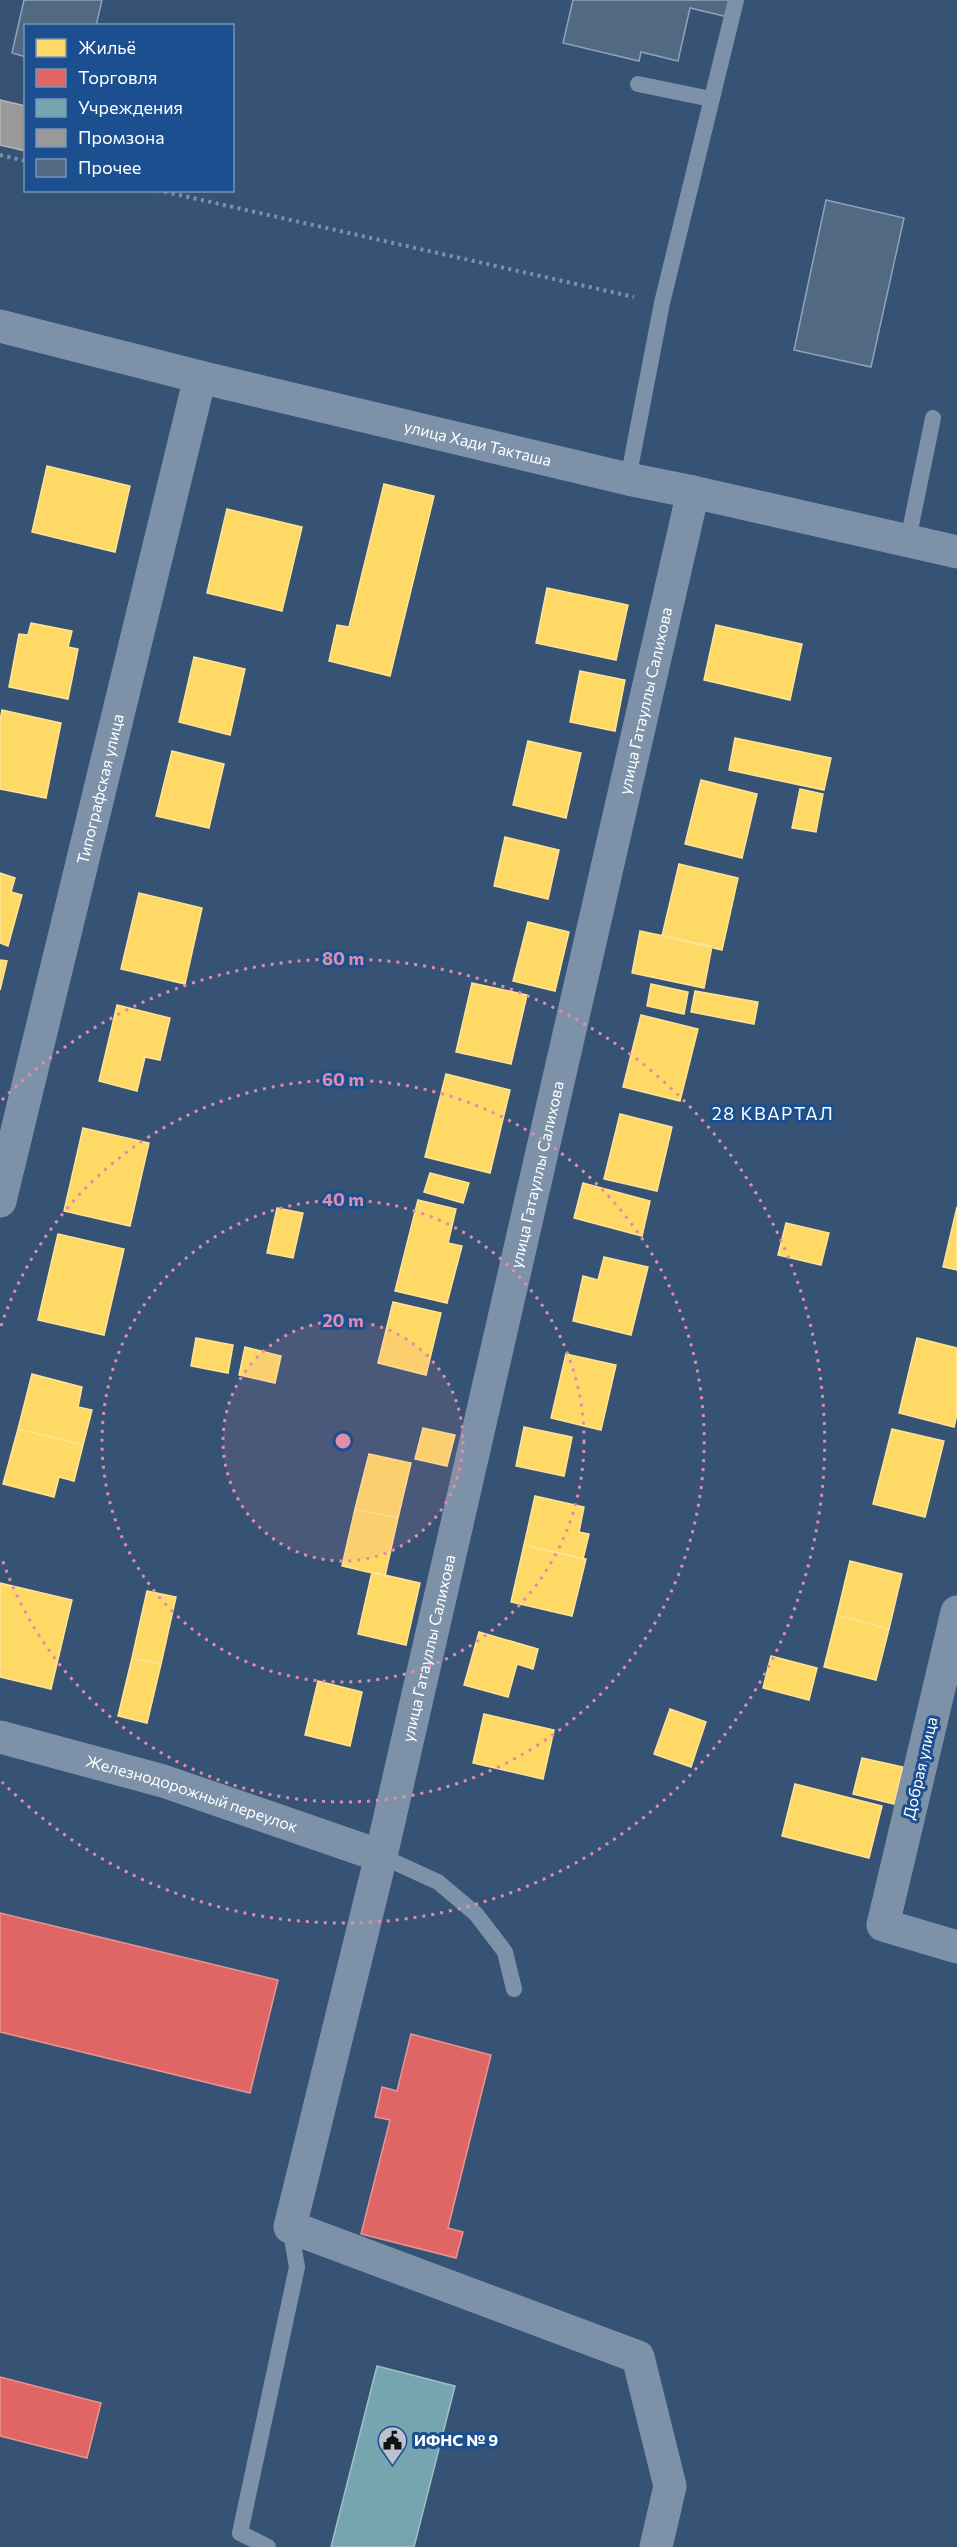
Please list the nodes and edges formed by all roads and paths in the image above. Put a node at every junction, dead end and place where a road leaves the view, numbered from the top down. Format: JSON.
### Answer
{"nodes":[{"id":1,"x":736,"y":0,"type":"edge"},
{"id":2,"x":638,"y":84,"type":"dead end"},
{"id":3,"x":711,"y":99,"type":"junction"},
{"id":4,"x":0,"y":155,"type":"edge"},
{"id":5,"x":24,"y":161,"type":"edge"},
{"id":6,"x":166,"y":192,"type":"edge"},
{"id":7,"x":662,"y":303,"type":"junction"},
{"id":8,"x":0,"y":326,"type":"edge"},
{"id":9,"x":200,"y":377,"type":"junction"},
{"id":10,"x":933,"y":418,"type":"dead end"},
{"id":11,"x":628,"y":479,"type":"junction"},
{"id":12,"x":693,"y":492,"type":"junction"},
{"id":13,"x":908,"y":540,"type":"junction"},
{"id":14,"x":957,"y":552,"type":"edge"},
{"id":15,"x":0,"y":1201,"type":"edge"},
{"id":16,"x":957,"y":1612,"type":"edge"},
{"id":17,"x":0,"y":1737,"type":"edge"},
{"id":18,"x":381,"y":1856,"type":"junction"},
{"id":19,"x":957,"y":1947,"type":"edge"},
{"id":20,"x":514,"y":1989,"type":"dead end"},
{"id":21,"x":290,"y":2227,"type":"junction"},
{"id":22,"x":268,"y":2547,"type":"edge"},
{"id":23,"x":656,"y":2547,"type":"edge"}],
"edges":[{"from":1,"to":3,"type":"lane"},
{"from":2,"to":3,"type":"lane"},
{"from":3,"to":7,"type":"lane"},
{"from":4,"to":5,"type":"path"},
{"from":6,"to":7,"type":"path"},
{"from":7,"to":11,"type":"lane"},
{"from":8,"to":9,"type":"street","name":"улица Хади Такташа"},
{"from":9,"to":11,"type":"street","name":"улица Хади Такташа"},
{"from":9,"to":15,"type":"street","name":"Типографская улица"},
{"from":10,"to":13,"type":"lane"},
{"from":11,"to":12,"type":"street","name":"улица Хади Такташа"},
{"from":12,"to":13,"type":"street","name":"улица Хади Такташа"},
{"from":12,"to":18,"type":"street","name":"улица Гатауллы Салихова"},
{"from":13,"to":14,"type":"street","name":"улица Хади Такташа"},
{"from":16,"to":19,"type":"street","name":"Добрая улица"},
{"from":17,"to":18,"type":"street","name":"Железнодорожный переулок"},
{"from":18,"to":20,"type":"lane"},
{"from":18,"to":21,"type":"street","name":"улица Гатауллы Салихова"},
{"from":21,"to":22,"type":"lane"},
{"from":21,"to":23,"type":"street"}]}
